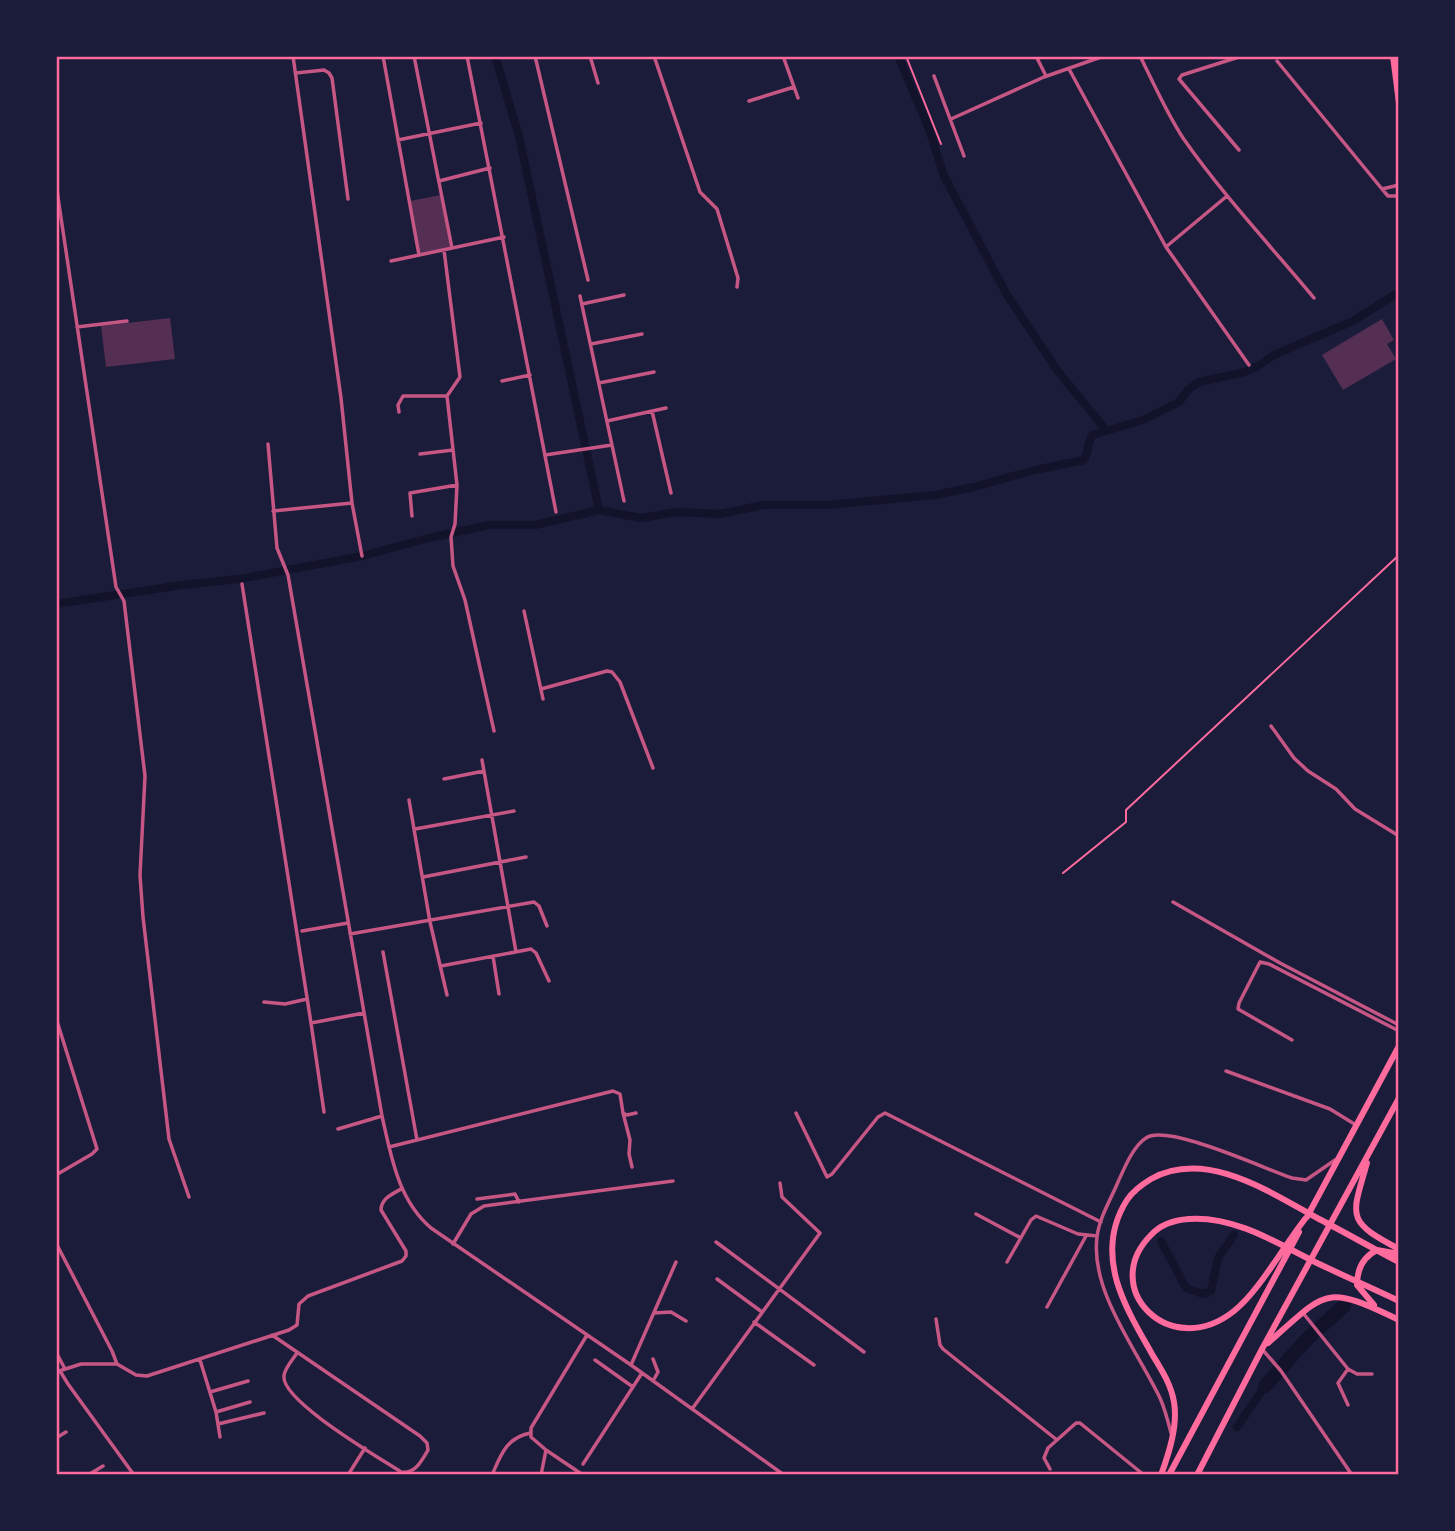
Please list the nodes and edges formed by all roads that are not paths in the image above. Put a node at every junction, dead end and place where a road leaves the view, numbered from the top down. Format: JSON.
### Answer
{"nodes":[{"id":1,"x":293,"y":56,"type":"edge"},
{"id":2,"x":383,"y":56,"type":"edge"},
{"id":3,"x":414,"y":56,"type":"edge"},
{"id":4,"x":467,"y":56,"type":"edge"},
{"id":5,"x":535,"y":56,"type":"edge"},
{"id":6,"x":590,"y":56,"type":"edge"},
{"id":7,"x":654,"y":56,"type":"edge"},
{"id":8,"x":783,"y":56,"type":"edge"},
{"id":9,"x":1035,"y":56,"type":"edge"},
{"id":10,"x":1104,"y":56,"type":"edge"},
{"id":11,"x":1140,"y":56,"type":"edge"},
{"id":12,"x":1242,"y":56,"type":"edge"},
{"id":13,"x":1393,"y":56,"type":"edge"},
{"id":14,"x":1277,"y":61,"type":"dead end"},
{"id":15,"x":1069,"y":69,"type":"junction"},
{"id":16,"x":296,"y":73,"type":"junction"},
{"id":17,"x":934,"y":76,"type":"dead end"},
{"id":18,"x":1046,"y":76,"type":"junction"},
{"id":19,"x":598,"y":83,"type":"dead end"},
{"id":20,"x":794,"y":87,"type":"junction"},
{"id":21,"x":798,"y":98,"type":"dead end"},
{"id":22,"x":749,"y":101,"type":"dead end"},
{"id":23,"x":1399,"y":103,"type":"edge"},
{"id":24,"x":951,"y":119,"type":"junction"},
{"id":25,"x":481,"y":123,"type":"junction"},
{"id":26,"x":429,"y":133,"type":"junction"},
{"id":27,"x":398,"y":140,"type":"junction"},
{"id":28,"x":1239,"y":150,"type":"dead end"},
{"id":29,"x":964,"y":156,"type":"dead end"},
{"id":30,"x":490,"y":168,"type":"junction"},
{"id":31,"x":439,"y":181,"type":"junction"},
{"id":32,"x":56,"y":184,"type":"edge"},
{"id":33,"x":1399,"y":185,"type":"edge"},
{"id":34,"x":1382,"y":189,"type":"junction"},
{"id":35,"x":1227,"y":196,"type":"junction"},
{"id":36,"x":1399,"y":196,"type":"edge"},
{"id":37,"x":348,"y":199,"type":"dead end"},
{"id":38,"x":504,"y":237,"type":"junction"},
{"id":39,"x":1166,"y":247,"type":"junction"},
{"id":40,"x":452,"y":248,"type":"junction"},
{"id":41,"x":444,"y":250,"type":"junction"},
{"id":42,"x":419,"y":255,"type":"junction"},
{"id":43,"x":391,"y":261,"type":"dead end"},
{"id":44,"x":588,"y":280,"type":"dead end"},
{"id":45,"x":737,"y":286,"type":"dead end"},
{"id":46,"x":624,"y":295,"type":"dead end"},
{"id":47,"x":580,"y":296,"type":"dead end"},
{"id":48,"x":1314,"y":298,"type":"dead end"},
{"id":49,"x":582,"y":304,"type":"junction"},
{"id":50,"x":127,"y":321,"type":"dead end"},
{"id":51,"x":77,"y":327,"type":"junction"},
{"id":52,"x":642,"y":334,"type":"dead end"},
{"id":53,"x":591,"y":344,"type":"junction"},
{"id":54,"x":1249,"y":365,"type":"dead end"},
{"id":55,"x":654,"y":372,"type":"dead end"},
{"id":56,"x":530,"y":375,"type":"junction"},
{"id":57,"x":502,"y":381,"type":"dead end"},
{"id":58,"x":599,"y":383,"type":"junction"},
{"id":59,"x":447,"y":396,"type":"junction"},
{"id":60,"x":666,"y":408,"type":"dead end"},
{"id":61,"x":652,"y":411,"type":"junction"},
{"id":62,"x":399,"y":412,"type":"dead end"},
{"id":63,"x":607,"y":421,"type":"junction"},
{"id":64,"x":268,"y":444,"type":"dead end"},
{"id":65,"x":612,"y":445,"type":"junction"},
{"id":66,"x":453,"y":450,"type":"junction"},
{"id":67,"x":421,"y":454,"type":"dead end"},
{"id":68,"x":545,"y":455,"type":"junction"},
{"id":69,"x":457,"y":485,"type":"junction"},
{"id":70,"x":671,"y":493,"type":"dead end"},
{"id":71,"x":624,"y":500,"type":"dead end"},
{"id":72,"x":352,"y":503,"type":"junction"},
{"id":73,"x":273,"y":511,"type":"junction"},
{"id":74,"x":556,"y":512,"type":"dead end"},
{"id":75,"x":412,"y":516,"type":"dead end"},
{"id":76,"x":362,"y":556,"type":"dead end"},
{"id":77,"x":242,"y":584,"type":"dead end"},
{"id":78,"x":524,"y":611,"type":"dead end"},
{"id":79,"x":541,"y":689,"type":"junction"},
{"id":80,"x":543,"y":699,"type":"dead end"},
{"id":81,"x":1271,"y":726,"type":"dead end"},
{"id":82,"x":494,"y":731,"type":"dead end"},
{"id":83,"x":482,"y":760,"type":"dead end"},
{"id":84,"x":653,"y":768,"type":"dead end"},
{"id":85,"x":484,"y":771,"type":"junction"},
{"id":86,"x":444,"y":779,"type":"dead end"},
{"id":87,"x":409,"y":800,"type":"dead end"},
{"id":88,"x":514,"y":811,"type":"dead end"},
{"id":89,"x":492,"y":815,"type":"junction"},
{"id":90,"x":415,"y":829,"type":"junction"},
{"id":91,"x":1399,"y":836,"type":"edge"},
{"id":92,"x":526,"y":858,"type":"dead end"},
{"id":93,"x":500,"y":862,"type":"junction"},
{"id":94,"x":423,"y":877,"type":"junction"},
{"id":95,"x":1173,"y":902,"type":"dead end"},
{"id":96,"x":509,"y":907,"type":"junction"},
{"id":97,"x":430,"y":922,"type":"junction"},
{"id":98,"x":348,"y":923,"type":"junction"},
{"id":99,"x":547,"y":926,"type":"dead end"},
{"id":100,"x":302,"y":931,"type":"dead end"},
{"id":101,"x":350,"y":934,"type":"junction"},
{"id":102,"x":516,"y":951,"type":"junction"},
{"id":103,"x":383,"y":952,"type":"dead end"},
{"id":104,"x":493,"y":956,"type":"junction"},
{"id":105,"x":442,"y":966,"type":"junction"},
{"id":106,"x":549,"y":981,"type":"dead end"},
{"id":107,"x":499,"y":994,"type":"dead end"},
{"id":108,"x":447,"y":995,"type":"dead end"},
{"id":109,"x":308,"y":999,"type":"junction"},
{"id":110,"x":264,"y":1002,"type":"dead end"},
{"id":111,"x":364,"y":1013,"type":"junction"},
{"id":112,"x":56,"y":1018,"type":"edge"},
{"id":113,"x":312,"y":1023,"type":"junction"},
{"id":114,"x":1399,"y":1025,"type":"edge"},
{"id":115,"x":1399,"y":1031,"type":"edge"},
{"id":116,"x":1292,"y":1040,"type":"dead end"},
{"id":117,"x":1399,"y":1046,"type":"edge"},
{"id":118,"x":1226,"y":1071,"type":"dead end"},
{"id":119,"x":1398,"y":1101,"type":"edge"},
{"id":120,"x":324,"y":1112,"type":"dead end"},
{"id":121,"x":624,"y":1112,"type":"junction"},
{"id":122,"x":636,"y":1113,"type":"dead end"},
{"id":123,"x":796,"y":1113,"type":"dead end"},
{"id":124,"x":382,"y":1116,"type":"junction"},
{"id":125,"x":1356,"y":1125,"type":"junction"},
{"id":126,"x":338,"y":1129,"type":"dead end"},
{"id":127,"x":417,"y":1140,"type":"junction"},
{"id":128,"x":389,"y":1147,"type":"junction"},
{"id":129,"x":1371,"y":1151,"type":"junction"},
{"id":130,"x":1339,"y":1157,"type":"junction"},
{"id":131,"x":632,"y":1167,"type":"dead end"},
{"id":132,"x":56,"y":1175,"type":"edge"},
{"id":133,"x":673,"y":1181,"type":"dead end"},
{"id":134,"x":780,"y":1183,"type":"dead end"},
{"id":135,"x":401,"y":1189,"type":"junction"},
{"id":136,"x":189,"y":1197,"type":"dead end"},
{"id":137,"x":477,"y":1199,"type":"dead end"},
{"id":138,"x":519,"y":1202,"type":"junction"},
{"id":139,"x":976,"y":1214,"type":"dead end"},
{"id":140,"x":1306,"y":1219,"type":"junction"},
{"id":141,"x":1101,"y":1222,"type":"junction"},
{"id":142,"x":1086,"y":1236,"type":"junction"},
{"id":143,"x":1097,"y":1236,"type":"junction"},
{"id":144,"x":1021,"y":1238,"type":"junction"},
{"id":145,"x":716,"y":1242,"type":"dead end"},
{"id":146,"x":56,"y":1243,"type":"edge"},
{"id":147,"x":453,"y":1244,"type":"junction"},
{"id":148,"x":1399,"y":1249,"type":"edge"},
{"id":149,"x":1399,"y":1254,"type":"edge"},
{"id":150,"x":676,"y":1262,"type":"dead end"},
{"id":151,"x":1007,"y":1262,"type":"dead end"},
{"id":152,"x":1399,"y":1262,"type":"edge"},
{"id":153,"x":718,"y":1279,"type":"dead end"},
{"id":154,"x":779,"y":1287,"type":"junction"},
{"id":155,"x":1399,"y":1301,"type":"edge"},
{"id":156,"x":1047,"y":1307,"type":"dead end"},
{"id":157,"x":1381,"y":1311,"type":"junction"},
{"id":158,"x":762,"y":1312,"type":"junction"},
{"id":159,"x":1302,"y":1312,"type":"junction"},
{"id":160,"x":654,"y":1313,"type":"junction"},
{"id":161,"x":936,"y":1319,"type":"dead end"},
{"id":162,"x":1399,"y":1320,"type":"edge"},
{"id":163,"x":686,"y":1321,"type":"dead end"},
{"id":164,"x":754,"y":1322,"type":"junction"},
{"id":165,"x":272,"y":1335,"type":"junction"},
{"id":166,"x":587,"y":1335,"type":"junction"},
{"id":167,"x":1262,"y":1349,"type":"junction"},
{"id":168,"x":56,"y":1352,"type":"edge"},
{"id":169,"x":864,"y":1352,"type":"dead end"},
{"id":170,"x":297,"y":1353,"type":"junction"},
{"id":171,"x":653,"y":1359,"type":"dead end"},
{"id":172,"x":200,"y":1360,"type":"junction"},
{"id":173,"x":595,"y":1360,"type":"dead end"},
{"id":174,"x":117,"y":1364,"type":"junction"},
{"id":175,"x":631,"y":1365,"type":"junction"},
{"id":176,"x":814,"y":1365,"type":"dead end"},
{"id":177,"x":1348,"y":1369,"type":"junction"},
{"id":178,"x":60,"y":1371,"type":"edge"},
{"id":179,"x":642,"y":1373,"type":"junction"},
{"id":180,"x":1372,"y":1374,"type":"dead end"},
{"id":181,"x":248,"y":1381,"type":"dead end"},
{"id":182,"x":653,"y":1381,"type":"junction"},
{"id":183,"x":633,"y":1387,"type":"junction"},
{"id":184,"x":210,"y":1392,"type":"junction"},
{"id":185,"x":250,"y":1402,"type":"dead end"},
{"id":186,"x":1348,"y":1405,"type":"dead end"},
{"id":187,"x":692,"y":1409,"type":"junction"},
{"id":188,"x":216,"y":1412,"type":"junction"},
{"id":189,"x":264,"y":1413,"type":"dead end"},
{"id":190,"x":218,"y":1424,"type":"junction"},
{"id":191,"x":66,"y":1432,"type":"dead end"},
{"id":192,"x":530,"y":1433,"type":"junction"},
{"id":193,"x":1172,"y":1435,"type":"junction"},
{"id":194,"x":220,"y":1437,"type":"dead end"},
{"id":195,"x":56,"y":1438,"type":"edge"},
{"id":196,"x":1057,"y":1440,"type":"junction"},
{"id":197,"x":365,"y":1448,"type":"junction"},
{"id":198,"x":546,"y":1450,"type":"junction"},
{"id":199,"x":583,"y":1464,"type":"dead end"},
{"id":200,"x":103,"y":1466,"type":"dead end"},
{"id":201,"x":1050,"y":1469,"type":"dead end"},
{"id":202,"x":88,"y":1475,"type":"edge"},
{"id":203,"x":134,"y":1475,"type":"edge"},
{"id":204,"x":348,"y":1475,"type":"edge"},
{"id":205,"x":492,"y":1475,"type":"edge"},
{"id":206,"x":541,"y":1475,"type":"edge"},
{"id":207,"x":583,"y":1475,"type":"edge"},
{"id":208,"x":785,"y":1475,"type":"edge"},
{"id":209,"x":1144,"y":1475,"type":"edge"},
{"id":210,"x":1161,"y":1475,"type":"edge"},
{"id":211,"x":1169,"y":1475,"type":"edge"},
{"id":212,"x":1197,"y":1475,"type":"edge"},
{"id":213,"x":1352,"y":1475,"type":"edge"}],
"edges":[{"from":1,"to":16,"type":"street"},
{"from":2,"to":27,"type":"street"},
{"from":3,"to":26,"type":"street"},
{"from":4,"to":25,"type":"street"},
{"from":5,"to":44,"type":"street"},
{"from":6,"to":19,"type":"street"},
{"from":7,"to":45,"type":"street"},
{"from":8,"to":20,"type":"street"},
{"from":9,"to":18,"type":"street"},
{"from":10,"to":15,"type":"street"},
{"from":11,"to":35,"type":"street"},
{"from":12,"to":28,"type":"street"},
{"from":13,"to":23,"type":"main road"},
{"from":14,"to":34,"type":"street"},
{"from":15,"to":18,"type":"street"},
{"from":15,"to":39,"type":"street"},
{"from":16,"to":37,"type":"street"},
{"from":16,"to":72,"type":"street"},
{"from":17,"to":24,"type":"street"},
{"from":18,"to":24,"type":"street"},
{"from":20,"to":21,"type":"street"},
{"from":20,"to":22,"type":"street"},
{"from":24,"to":29,"type":"street"},
{"from":25,"to":26,"type":"street"},
{"from":25,"to":30,"type":"street"},
{"from":26,"to":27,"type":"street"},
{"from":26,"to":31,"type":"street"},
{"from":27,"to":42,"type":"street"},
{"from":30,"to":31,"type":"street"},
{"from":30,"to":38,"type":"street"},
{"from":31,"to":40,"type":"street"},
{"from":32,"to":51,"type":"street"},
{"from":33,"to":34,"type":"street"},
{"from":34,"to":36,"type":"street"},
{"from":35,"to":39,"type":"street"},
{"from":35,"to":48,"type":"street"},
{"from":38,"to":40,"type":"street"},
{"from":38,"to":56,"type":"street"},
{"from":39,"to":54,"type":"street"},
{"from":40,"to":41,"type":"street"},
{"from":41,"to":42,"type":"street"},
{"from":41,"to":59,"type":"street"},
{"from":42,"to":43,"type":"street"},
{"from":46,"to":49,"type":"street"},
{"from":47,"to":49,"type":"street"},
{"from":49,"to":53,"type":"street"},
{"from":50,"to":51,"type":"street"},
{"from":51,"to":136,"type":"street"},
{"from":52,"to":53,"type":"street"},
{"from":53,"to":58,"type":"street"},
{"from":55,"to":58,"type":"street"},
{"from":56,"to":57,"type":"street"},
{"from":56,"to":68,"type":"street"},
{"from":58,"to":63,"type":"street"},
{"from":59,"to":62,"type":"street"},
{"from":59,"to":66,"type":"street"},
{"from":60,"to":61,"type":"street"},
{"from":61,"to":63,"type":"street"},
{"from":61,"to":70,"type":"street"},
{"from":63,"to":65,"type":"street"},
{"from":64,"to":73,"type":"street"},
{"from":65,"to":68,"type":"street"},
{"from":65,"to":71,"type":"street"},
{"from":66,"to":67,"type":"street"},
{"from":66,"to":69,"type":"street"},
{"from":68,"to":74,"type":"street"},
{"from":69,"to":75,"type":"street"},
{"from":69,"to":82,"type":"street"},
{"from":72,"to":73,"type":"street"},
{"from":72,"to":76,"type":"street"},
{"from":73,"to":98,"type":"street"},
{"from":77,"to":109,"type":"street"},
{"from":78,"to":79,"type":"street"},
{"from":79,"to":80,"type":"street"},
{"from":79,"to":84,"type":"street"},
{"from":81,"to":91,"type":"street"},
{"from":83,"to":85,"type":"street"},
{"from":85,"to":86,"type":"street"},
{"from":85,"to":89,"type":"street"},
{"from":87,"to":90,"type":"street"},
{"from":88,"to":89,"type":"street"},
{"from":89,"to":90,"type":"street"},
{"from":89,"to":93,"type":"street"},
{"from":90,"to":94,"type":"street"},
{"from":92,"to":93,"type":"street"},
{"from":93,"to":94,"type":"street"},
{"from":93,"to":96,"type":"street"},
{"from":94,"to":97,"type":"street"},
{"from":95,"to":114,"type":"street"},
{"from":96,"to":97,"type":"street"},
{"from":96,"to":99,"type":"street"},
{"from":96,"to":102,"type":"street"},
{"from":97,"to":101,"type":"street"},
{"from":97,"to":105,"type":"street"},
{"from":98,"to":100,"type":"street"},
{"from":98,"to":101,"type":"street"},
{"from":101,"to":111,"type":"street"},
{"from":102,"to":104,"type":"street"},
{"from":102,"to":106,"type":"street"},
{"from":103,"to":127,"type":"street"},
{"from":104,"to":105,"type":"street"},
{"from":104,"to":107,"type":"street"},
{"from":105,"to":108,"type":"street"},
{"from":109,"to":110,"type":"street"},
{"from":109,"to":113,"type":"street"},
{"from":111,"to":113,"type":"street"},
{"from":111,"to":124,"type":"street"},
{"from":112,"to":132,"type":"street"},
{"from":113,"to":120,"type":"street"},
{"from":115,"to":116,"type":"street"},
{"from":117,"to":125,"type":"main road"},
{"from":118,"to":125,"type":"street"},
{"from":119,"to":129,"type":"main road"},
{"from":121,"to":122,"type":"street"},
{"from":121,"to":127,"type":"street"},
{"from":121,"to":131,"type":"street"},
{"from":123,"to":141,"type":"street"},
{"from":124,"to":126,"type":"street"},
{"from":124,"to":128,"type":"street"},
{"from":125,"to":130,"type":"main road"},
{"from":127,"to":128,"type":"street"},
{"from":128,"to":135,"type":"street"},
{"from":129,"to":148,"type":"main road"},
{"from":129,"to":167,"type":"main road"},
{"from":130,"to":140,"type":"main road"},
{"from":130,"to":141,"type":"street"},
{"from":133,"to":138,"type":"street"},
{"from":134,"to":154,"type":"street"},
{"from":135,"to":147,"type":"street"},
{"from":135,"to":165,"type":"street"},
{"from":137,"to":138,"type":"street"},
{"from":138,"to":147,"type":"street"},
{"from":139,"to":144,"type":"street"},
{"from":140,"to":155,"type":"main road"},
{"from":140,"to":211,"type":"main road"},
{"from":141,"to":143,"type":"street"},
{"from":142,"to":143,"type":"street"},
{"from":142,"to":144,"type":"street"},
{"from":142,"to":156,"type":"street"},
{"from":143,"to":193,"type":"street"},
{"from":144,"to":151,"type":"street"},
{"from":145,"to":154,"type":"street"},
{"from":146,"to":174,"type":"street"},
{"from":147,"to":166,"type":"street"},
{"from":149,"to":157,"type":"main road"},
{"from":150,"to":160,"type":"street"},
{"from":152,"to":193,"type":"main road"},
{"from":153,"to":158,"type":"street"},
{"from":154,"to":158,"type":"street"},
{"from":154,"to":169,"type":"street"},
{"from":157,"to":159,"type":"main road"},
{"from":157,"to":162,"type":"main road"},
{"from":158,"to":164,"type":"street"},
{"from":159,"to":167,"type":"main road"},
{"from":159,"to":177,"type":"street"},
{"from":160,"to":163,"type":"street"},
{"from":160,"to":175,"type":"street"},
{"from":161,"to":196,"type":"street"},
{"from":164,"to":176,"type":"street"},
{"from":164,"to":187,"type":"street"},
{"from":165,"to":170,"type":"street"},
{"from":165,"to":172,"type":"street"},
{"from":166,"to":175,"type":"street"},
{"from":166,"to":192,"type":"street"},
{"from":167,"to":212,"type":"main road"},
{"from":167,"to":213,"type":"street"},
{"from":168,"to":178,"type":"street"},
{"from":170,"to":197,"type":"street"},
{"from":170,"to":197,"type":"street"},
{"from":171,"to":182,"type":"street"},
{"from":172,"to":174,"type":"street"},
{"from":172,"to":184,"type":"street"},
{"from":173,"to":183,"type":"street"},
{"from":174,"to":178,"type":"street"},
{"from":175,"to":179,"type":"street"},
{"from":177,"to":180,"type":"street"},
{"from":177,"to":186,"type":"street"},
{"from":178,"to":203,"type":"street"},
{"from":179,"to":182,"type":"street"},
{"from":179,"to":183,"type":"street"},
{"from":181,"to":184,"type":"street"},
{"from":182,"to":187,"type":"street"},
{"from":183,"to":199,"type":"street"},
{"from":184,"to":188,"type":"street"},
{"from":185,"to":188,"type":"street"},
{"from":187,"to":208,"type":"street"},
{"from":188,"to":190,"type":"street"},
{"from":189,"to":190,"type":"street"},
{"from":190,"to":194,"type":"street"},
{"from":191,"to":195,"type":"street"},
{"from":192,"to":198,"type":"street"},
{"from":192,"to":205,"type":"street"},
{"from":193,"to":210,"type":"main road"},
{"from":196,"to":201,"type":"street"},
{"from":196,"to":209,"type":"street"},
{"from":197,"to":204,"type":"street"},
{"from":198,"to":206,"type":"street"},
{"from":198,"to":207,"type":"street"},
{"from":200,"to":202,"type":"street"}]}
